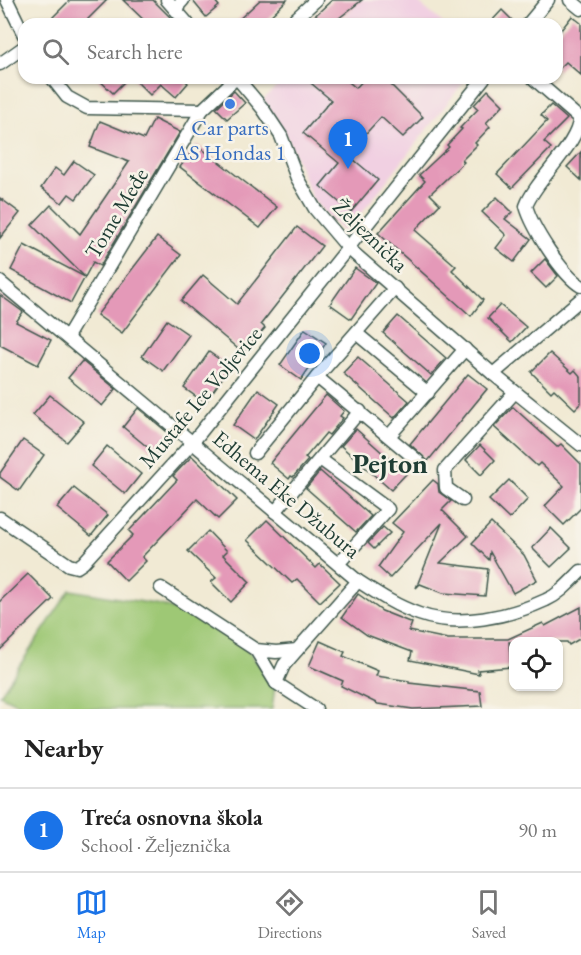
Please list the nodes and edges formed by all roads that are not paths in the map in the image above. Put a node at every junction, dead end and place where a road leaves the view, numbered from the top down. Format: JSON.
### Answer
{"nodes":[{"id":1,"x":7,"y":0,"type":"edge"},
{"id":2,"x":316,"y":0,"type":"edge"},
{"id":3,"x":548,"y":0,"type":"edge"},
{"id":4,"x":570,"y":0,"type":"edge"},
{"id":5,"x":175,"y":3,"type":"edge"},
{"id":6,"x":581,"y":9,"type":"edge"},
{"id":7,"x":184,"y":18,"type":"edge"},
{"id":8,"x":296,"y":18,"type":"edge"},
{"id":9,"x":533,"y":18,"type":"edge"},
{"id":10,"x":18,"y":23,"type":"edge"},
{"id":11,"x":18,"y":51,"type":"edge"},
{"id":12,"x":0,"y":64,"type":"edge"},
{"id":13,"x":57,"y":84,"type":"edge"},
{"id":14,"x":230,"y":84,"type":"edge"},
{"id":15,"x":241,"y":84,"type":"edge"},
{"id":16,"x":479,"y":84,"type":"edge"},
{"id":17,"x":540,"y":84,"type":"edge"},
{"id":18,"x":202,"y":110,"type":"junction"},
{"id":19,"x":348,"y":249,"type":"junction"},
{"id":20,"x":0,"y":282,"type":"edge"},
{"id":21,"x":581,"y":286,"type":"edge"},
{"id":22,"x":394,"y":288,"type":"junction"},
{"id":23,"x":581,"y":299,"type":"edge"},
{"id":24,"x":356,"y":333,"type":"junction"},
{"id":25,"x":67,"y":337,"type":"junction"},
{"id":26,"x":465,"y":350,"type":"junction"},
{"id":27,"x":493,"y":374,"type":"junction"},
{"id":28,"x":317,"y":377,"type":"junction"},
{"id":29,"x":515,"y":392,"type":"junction"},
{"id":30,"x":428,"y":393,"type":"junction"},
{"id":31,"x":360,"y":411,"type":"junction"},
{"id":32,"x":390,"y":435,"type":"junction"},
{"id":33,"x":192,"y":443,"type":"junction"},
{"id":34,"x":581,"y":446,"type":"edge"},
{"id":35,"x":255,"y":453,"type":"dead end"},
{"id":36,"x":320,"y":459,"type":"junction"},
{"id":37,"x":418,"y":461,"type":"dead end"},
{"id":38,"x":463,"y":500,"type":"dead end"},
{"id":39,"x":275,"y":512,"type":"junction"},
{"id":40,"x":0,"y":518,"type":"edge"},
{"id":41,"x":338,"y":564,"type":"junction"},
{"id":42,"x":581,"y":571,"type":"edge"},
{"id":43,"x":358,"y":581,"type":"junction"},
{"id":44,"x":161,"y":588,"type":"dead end"},
{"id":45,"x":256,"y":650,"type":"junction"},
{"id":46,"x":297,"y":650,"type":"junction"},
{"id":47,"x":276,"y":682,"type":"junction"},
{"id":48,"x":316,"y":709,"type":"edge"}],
"edges":[{"from":1,"to":10,"type":"street"},
{"from":2,"to":8,"type":"street"},
{"from":3,"to":9,"type":"street"},
{"from":4,"to":6,"type":"street"},
{"from":5,"to":7,"type":"street"},
{"from":11,"to":12,"type":"street"},
{"from":13,"to":18,"type":"street"},
{"from":14,"to":18,"type":"street","name":"Tome Međe"},
{"from":15,"to":19,"type":"street","name":"Željeznička"},
{"from":16,"to":19,"type":"street","name":"Mustafe Ice Voljevice"},
{"from":17,"to":21,"type":"street"},
{"from":18,"to":25,"type":"street","name":"Tome Međe"},
{"from":19,"to":22,"type":"street","name":"Željeznička"},
{"from":19,"to":33,"type":"street","name":"Mustafe Ice Voljevice"},
{"from":20,"to":25,"type":"street","name":"Edhema Eke Džubura"},
{"from":22,"to":24,"type":"street"},
{"from":22,"to":26,"type":"street","name":"Željeznička"},
{"from":23,"to":27,"type":"street"},
{"from":24,"to":28,"type":"street"},
{"from":24,"to":30,"type":"street"},
{"from":25,"to":33,"type":"street","name":"Edhema Eke Džubura"},
{"from":26,"to":27,"type":"street","name":"Željeznička"},
{"from":26,"to":30,"type":"street"},
{"from":27,"to":29,"type":"street","name":"Željeznička"},
{"from":28,"to":31,"type":"street"},
{"from":28,"to":35,"type":"street"},
{"from":29,"to":34,"type":"street","name":"Željeznička"},
{"from":29,"to":38,"type":"street"},
{"from":30,"to":32,"type":"street"},
{"from":31,"to":32,"type":"street"},
{"from":31,"to":36,"type":"street"},
{"from":32,"to":37,"type":"street"},
{"from":33,"to":39,"type":"street","name":"Edhema Eke Džubura"},
{"from":33,"to":40,"type":"street","name":"Mustafe Ice Voljevice"},
{"from":36,"to":39,"type":"street"},
{"from":36,"to":41,"type":"street"},
{"from":39,"to":41,"type":"street","name":"Edhema Eke Džubura"},
{"from":41,"to":43,"type":"street","name":"Edhema Eke Džubura"},
{"from":42,"to":43,"type":"street","name":"Edhema Eke Džubura"},
{"from":43,"to":46,"type":"street"},
{"from":44,"to":45,"type":"street"},
{"from":45,"to":46,"type":"street"},
{"from":45,"to":47,"type":"street"},
{"from":46,"to":47,"type":"street"},
{"from":47,"to":48,"type":"street"}]}
